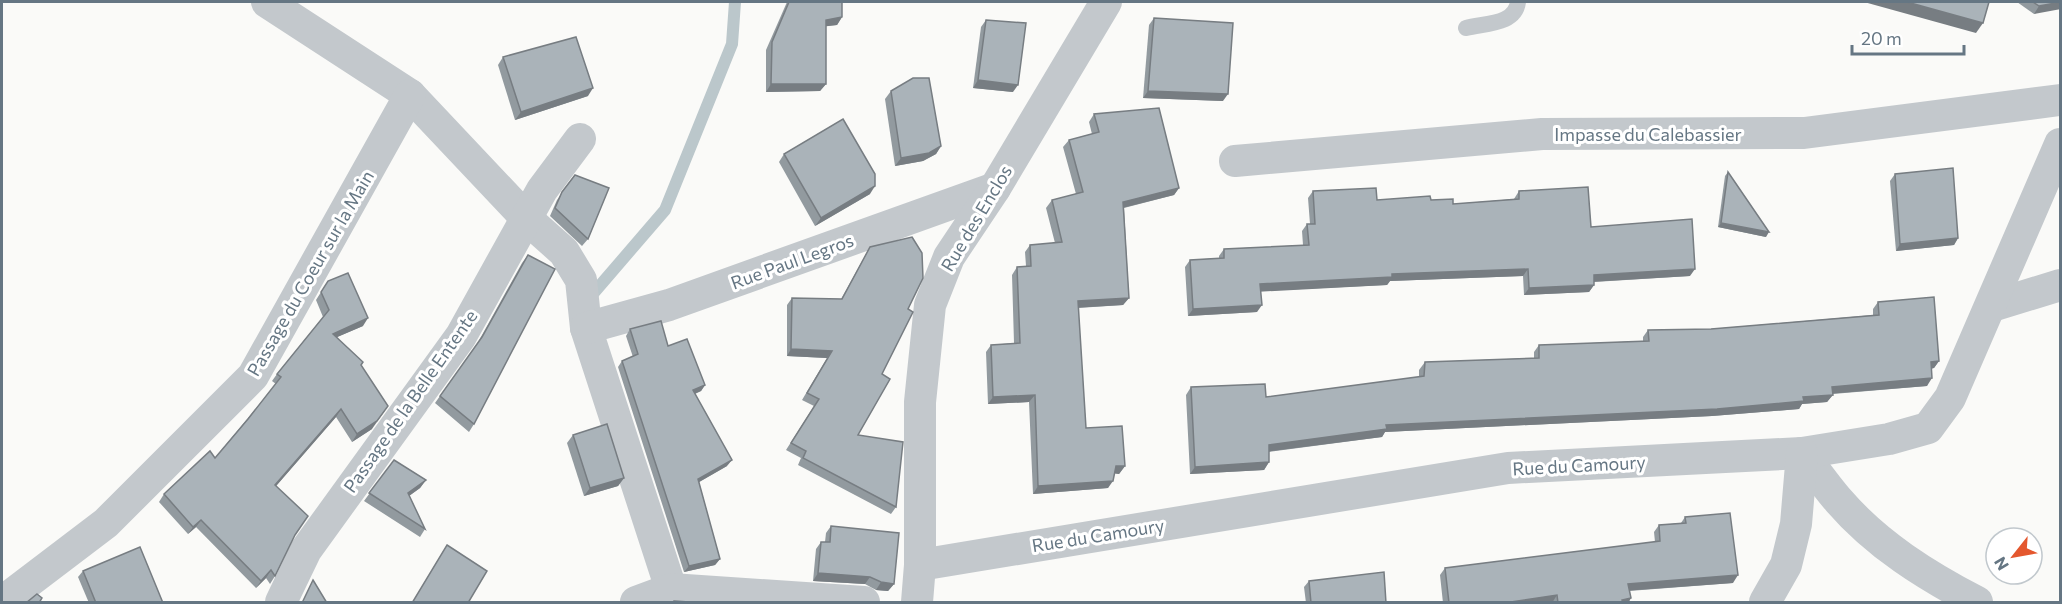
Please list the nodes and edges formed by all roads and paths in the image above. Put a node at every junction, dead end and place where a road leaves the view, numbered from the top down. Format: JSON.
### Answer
{"nodes":[{"id":1,"x":267,"y":2,"type":"edge"},
{"id":2,"x":1106,"y":2,"type":"edge"},
{"id":3,"x":1518,"y":2,"type":"edge"},
{"id":4,"x":1466,"y":27,"type":"dead end"},
{"id":5,"x":410,"y":95,"type":"junction"},
{"id":6,"x":2061,"y":100,"type":"edge"},
{"id":7,"x":580,"y":139,"type":"dead end"},
{"id":8,"x":2061,"y":144,"type":"edge"},
{"id":9,"x":1235,"y":161,"type":"dead end"},
{"id":10,"x":994,"y":188,"type":"junction"},
{"id":11,"x":527,"y":219,"type":"junction"},
{"id":12,"x":2061,"y":285,"type":"edge"},
{"id":13,"x":1992,"y":306,"type":"junction"},
{"id":14,"x":586,"y":328,"type":"junction"},
{"id":15,"x":1802,"y":453,"type":"junction"},
{"id":16,"x":920,"y":565,"type":"junction"},
{"id":17,"x":671,"y":589,"type":"junction"},
{"id":18,"x":2,"y":602,"type":"edge"},
{"id":19,"x":281,"y":603,"type":"edge"},
{"id":20,"x":636,"y":603,"type":"edge"},
{"id":21,"x":864,"y":603,"type":"edge"},
{"id":22,"x":917,"y":603,"type":"edge"},
{"id":23,"x":1765,"y":603,"type":"edge"},
{"id":24,"x":1977,"y":603,"type":"edge"}],
"edges":[{"from":1,"to":5,"type":"street"},
{"from":2,"to":10,"type":"street","name":"Rue des Enclos"},
{"from":3,"to":4,"type":"lane"},
{"from":5,"to":11,"type":"street"},
{"from":5,"to":18,"type":"street","name":"Passage du Coeur sur la Main"},
{"from":6,"to":9,"type":"street","name":"Impasse du Calebassier"},
{"from":7,"to":11,"type":"street","name":"Passage de la Belle Entente"},
{"from":8,"to":13,"type":"street","name":"Rue du Camoury"},
{"from":10,"to":14,"type":"street","name":"Rue Paul Legros"},
{"from":10,"to":16,"type":"street","name":"Rue des Enclos"},
{"from":11,"to":14,"type":"street"},
{"from":11,"to":19,"type":"street","name":"Passage de la Belle Entente"},
{"from":12,"to":13,"type":"street"},
{"from":13,"to":15,"type":"street","name":"Rue du Camoury"},
{"from":14,"to":17,"type":"street"},
{"from":15,"to":16,"type":"street","name":"Rue du Camoury"},
{"from":15,"to":23,"type":"street"},
{"from":15,"to":24,"type":"street"},
{"from":16,"to":22,"type":"street","name":"Rue des Enclos"},
{"from":17,"to":20,"type":"street"},
{"from":17,"to":21,"type":"street"}]}
